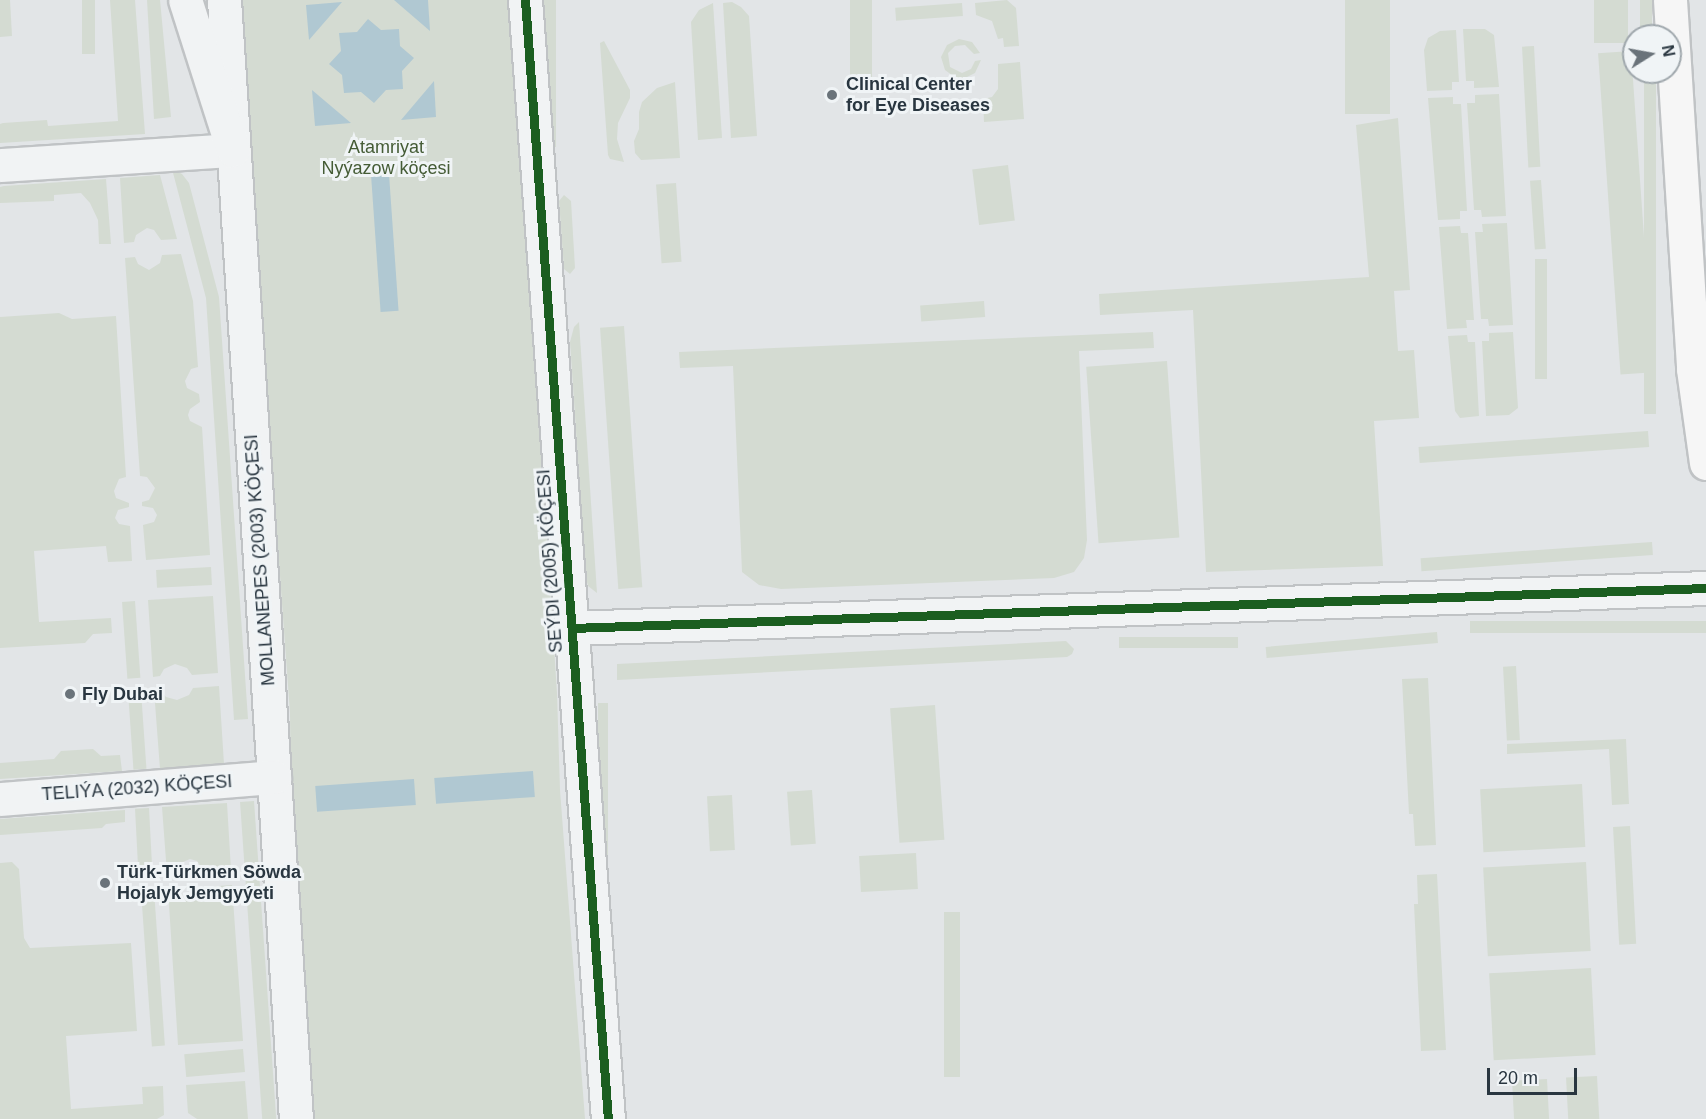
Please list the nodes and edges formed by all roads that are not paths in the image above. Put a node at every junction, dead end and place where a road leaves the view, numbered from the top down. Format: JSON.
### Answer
{"nodes":[{"id":1,"x":185,"y":0,"type":"edge"},
{"id":2,"x":224,"y":0,"type":"edge"},
{"id":3,"x":525,"y":0,"type":"edge"},
{"id":4,"x":1670,"y":0,"type":"edge"},
{"id":5,"x":232,"y":150,"type":"junction"},
{"id":6,"x":0,"y":165,"type":"edge"},
{"id":7,"x":1706,"y":463,"type":"edge"},
{"id":8,"x":1706,"y":588,"type":"edge"},
{"id":9,"x":572,"y":628,"type":"junction"},
{"id":10,"x":274,"y":777,"type":"junction"},
{"id":11,"x":0,"y":799,"type":"edge"},
{"id":12,"x":296,"y":1119,"type":"edge"},
{"id":13,"x":608,"y":1119,"type":"edge"}],
"edges":[{"from":1,"to":5,"type":"street"},
{"from":2,"to":5,"type":"street","name":"MOLLANEPES (2003) KÖÇESI"},
{"from":3,"to":9,"type":"street","name":"SEÝDI (2005) KÖÇESI"},
{"from":4,"to":7,"type":"main road"},
{"from":5,"to":6,"type":"street"},
{"from":5,"to":10,"type":"street","name":"MOLLANEPES (2003) KÖÇESI"},
{"from":8,"to":9,"type":"street"},
{"from":9,"to":13,"type":"street","name":"SEÝDI (2005) KÖÇESI"},
{"from":10,"to":11,"type":"street","name":"TELIÝA (2032) KÖÇESI"},
{"from":10,"to":12,"type":"street","name":"MOLLANEPES (2003) KÖÇESI"}]}
